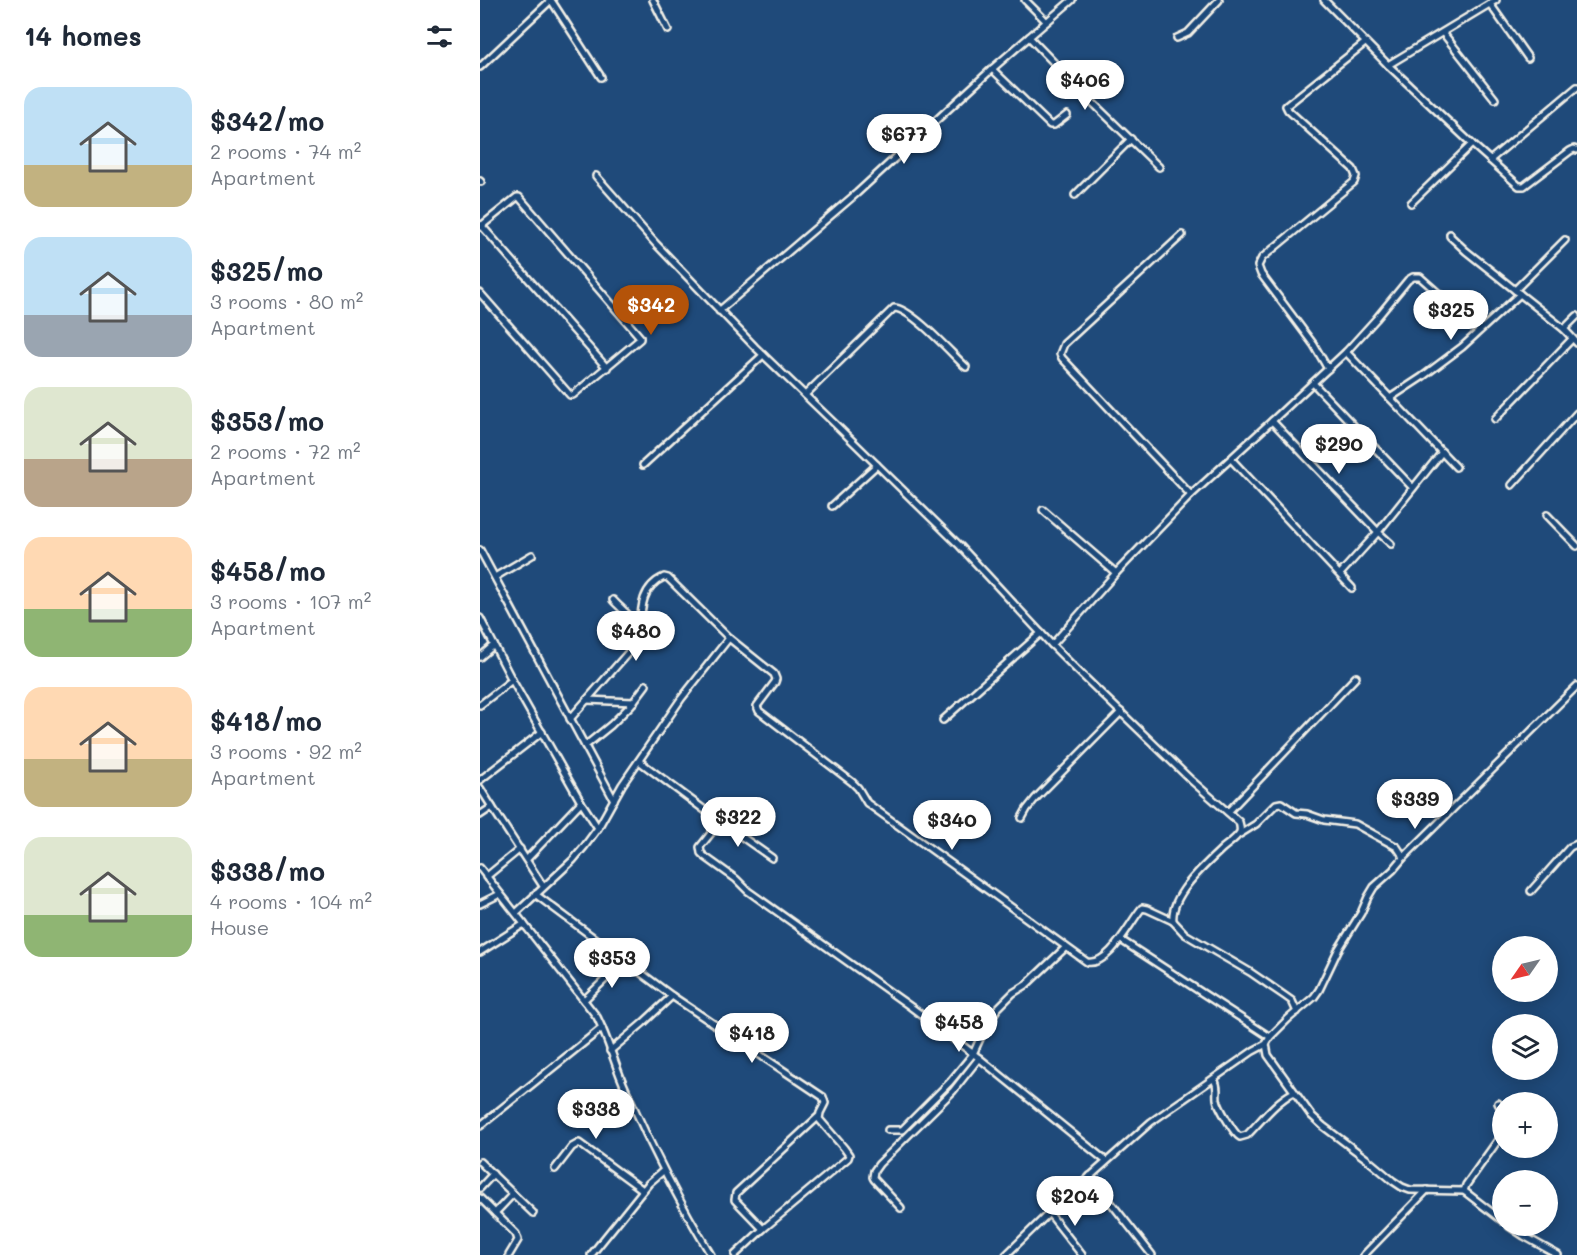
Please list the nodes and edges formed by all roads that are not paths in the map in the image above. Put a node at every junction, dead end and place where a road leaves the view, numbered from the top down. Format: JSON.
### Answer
{"nodes":[{"id":1,"x":653,"y":0,"type":"edge"},
{"id":2,"x":1025,"y":0,"type":"edge"},
{"id":3,"x":1072,"y":0,"type":"edge"},
{"id":4,"x":1219,"y":0,"type":"edge"},
{"id":5,"x":1324,"y":0,"type":"edge"},
{"id":6,"x":1497,"y":0,"type":"edge"},
{"id":7,"x":1490,"y":4,"type":"junction"},
{"id":8,"x":1046,"y":21,"type":"junction"},
{"id":9,"x":668,"y":30,"type":"dead end"},
{"id":10,"x":1443,"y":33,"type":"junction"},
{"id":11,"x":1029,"y":37,"type":"junction"},
{"id":12,"x":1177,"y":38,"type":"dead end"},
{"id":13,"x":1365,"y":43,"type":"junction"},
{"id":14,"x":1528,"y":58,"type":"dead end"},
{"id":15,"x":1388,"y":65,"type":"junction"},
{"id":16,"x":480,"y":67,"type":"edge"},
{"id":17,"x":992,"y":69,"type":"junction"},
{"id":18,"x":601,"y":77,"type":"dead end"},
{"id":19,"x":1577,"y":87,"type":"edge"},
{"id":20,"x":1495,"y":99,"type":"dead end"},
{"id":21,"x":1067,"y":115,"type":"dead end"},
{"id":22,"x":1131,"y":139,"type":"junction"},
{"id":23,"x":1472,"y":144,"type":"junction"},
{"id":24,"x":1577,"y":150,"type":"edge"},
{"id":25,"x":1490,"y":160,"type":"junction"},
{"id":26,"x":1159,"y":167,"type":"dead end"},
{"id":27,"x":596,"y":176,"type":"dead end"},
{"id":28,"x":1075,"y":195,"type":"dead end"},
{"id":29,"x":1411,"y":202,"type":"dead end"},
{"id":30,"x":481,"y":225,"type":"edge"},
{"id":31,"x":1450,"y":234,"type":"dead end"},
{"id":32,"x":1182,"y":235,"type":"dead end"},
{"id":33,"x":1565,"y":240,"type":"dead end"},
{"id":34,"x":1518,"y":292,"type":"junction"},
{"id":35,"x":480,"y":293,"type":"edge"},
{"id":36,"x":719,"y":311,"type":"junction"},
{"id":37,"x":1577,"y":316,"type":"edge"},
{"id":38,"x":1564,"y":329,"type":"junction"},
{"id":39,"x":1480,"y":330,"type":"junction"},
{"id":40,"x":1575,"y":341,"type":"edge"},
{"id":41,"x":1346,"y":352,"type":"junction"},
{"id":42,"x":763,"y":355,"type":"junction"},
{"id":43,"x":966,"y":367,"type":"dead end"},
{"id":44,"x":606,"y":368,"type":"junction"},
{"id":45,"x":1328,"y":369,"type":"junction"},
{"id":46,"x":1313,"y":383,"type":"junction"},
{"id":47,"x":806,"y":395,"type":"junction"},
{"id":48,"x":1390,"y":398,"type":"junction"},
{"id":49,"x":1577,"y":413,"type":"edge"},
{"id":50,"x":1494,"y":419,"type":"dead end"},
{"id":51,"x":1272,"y":421,"type":"junction"},
{"id":52,"x":1442,"y":452,"type":"junction"},
{"id":53,"x":1231,"y":459,"type":"junction"},
{"id":54,"x":643,"y":465,"type":"dead end"},
{"id":55,"x":877,"y":465,"type":"junction"},
{"id":56,"x":1456,"y":467,"type":"dead end"},
{"id":57,"x":1512,"y":484,"type":"dead end"},
{"id":58,"x":1413,"y":488,"type":"junction"},
{"id":59,"x":1191,"y":495,"type":"junction"},
{"id":60,"x":832,"y":507,"type":"dead end"},
{"id":61,"x":1043,"y":510,"type":"dead end"},
{"id":62,"x":1547,"y":515,"type":"dead end"},
{"id":63,"x":1378,"y":532,"type":"junction"},
{"id":64,"x":1391,"y":543,"type":"dead end"},
{"id":65,"x":1577,"y":546,"type":"edge"},
{"id":66,"x":480,"y":550,"type":"edge"},
{"id":67,"x":532,"y":555,"type":"dead end"},
{"id":68,"x":1116,"y":573,"type":"junction"},
{"id":69,"x":1340,"y":574,"type":"junction"},
{"id":70,"x":495,"y":577,"type":"junction"},
{"id":71,"x":1352,"y":588,"type":"dead end"},
{"id":72,"x":613,"y":600,"type":"dead end"},
{"id":73,"x":480,"y":618,"type":"edge"},
{"id":74,"x":640,"y":631,"type":"junction"},
{"id":75,"x":1041,"y":633,"type":"junction"},
{"id":76,"x":729,"y":638,"type":"junction"},
{"id":77,"x":494,"y":645,"type":"junction"},
{"id":78,"x":1052,"y":645,"type":"junction"},
{"id":79,"x":480,"y":657,"type":"edge"},
{"id":80,"x":1356,"y":677,"type":"dead end"},
{"id":81,"x":512,"y":680,"type":"junction"},
{"id":82,"x":646,"y":685,"type":"dead end"},
{"id":83,"x":1576,"y":690,"type":"edge"},
{"id":84,"x":587,"y":700,"type":"junction"},
{"id":85,"x":634,"y":702,"type":"junction"},
{"id":86,"x":480,"y":705,"type":"edge"},
{"id":87,"x":1121,"y":712,"type":"junction"},
{"id":88,"x":570,"y":719,"type":"junction"},
{"id":89,"x":943,"y":720,"type":"dead end"},
{"id":90,"x":542,"y":732,"type":"junction"},
{"id":91,"x":585,"y":746,"type":"junction"},
{"id":92,"x":639,"y":761,"type":"junction"},
{"id":93,"x":480,"y":780,"type":"edge"},
{"id":94,"x":480,"y":788,"type":"edge"},
{"id":95,"x":614,"y":800,"type":"junction"},
{"id":96,"x":581,"y":802,"type":"junction"},
{"id":97,"x":492,"y":807,"type":"junction"},
{"id":98,"x":1228,"y":812,"type":"junction"},
{"id":99,"x":480,"y":815,"type":"edge"},
{"id":100,"x":1022,"y":818,"type":"dead end"},
{"id":101,"x":718,"y":820,"type":"junction"},
{"id":102,"x":598,"y":828,"type":"junction"},
{"id":103,"x":1238,"y":834,"type":"junction"},
{"id":104,"x":1577,"y":844,"type":"edge"},
{"id":105,"x":520,"y":849,"type":"junction"},
{"id":106,"x":772,"y":858,"type":"dead end"},
{"id":107,"x":1403,"y":858,"type":"junction"},
{"id":108,"x":527,"y":859,"type":"junction"},
{"id":109,"x":480,"y":868,"type":"edge"},
{"id":110,"x":486,"y":877,"type":"junction"},
{"id":111,"x":543,"y":886,"type":"junction"},
{"id":112,"x":1531,"y":891,"type":"dead end"},
{"id":113,"x":500,"y":894,"type":"junction"},
{"id":114,"x":535,"y":894,"type":"junction"},
{"id":115,"x":480,"y":904,"type":"edge"},
{"id":116,"x":516,"y":913,"type":"junction"},
{"id":117,"x":1173,"y":921,"type":"junction"},
{"id":118,"x":524,"y":924,"type":"junction"},
{"id":119,"x":1121,"y":940,"type":"junction"},
{"id":120,"x":1065,"y":948,"type":"junction"},
{"id":121,"x":480,"y":952,"type":"edge"},
{"id":122,"x":624,"y":961,"type":"junction"},
{"id":123,"x":672,"y":996,"type":"junction"},
{"id":124,"x":584,"y":1000,"type":"junction"},
{"id":125,"x":1297,"y":1012,"type":"junction"},
{"id":126,"x":602,"y":1028,"type":"junction"},
{"id":127,"x":1270,"y":1037,"type":"junction"},
{"id":128,"x":1266,"y":1044,"type":"junction"},
{"id":129,"x":610,"y":1051,"type":"junction"},
{"id":130,"x":976,"y":1056,"type":"junction"},
{"id":131,"x":1214,"y":1079,"type":"junction"},
{"id":132,"x":1294,"y":1092,"type":"junction"},
{"id":133,"x":818,"y":1117,"type":"junction"},
{"id":134,"x":480,"y":1126,"type":"edge"},
{"id":135,"x":888,"y":1130,"type":"dead end"},
{"id":136,"x":1492,"y":1148,"type":"edge"},
{"id":137,"x":1106,"y":1161,"type":"junction"},
{"id":138,"x":480,"y":1162,"type":"edge"},
{"id":139,"x":555,"y":1169,"type":"dead end"},
{"id":140,"x":663,"y":1171,"type":"junction"},
{"id":141,"x":493,"y":1174,"type":"junction"},
{"id":142,"x":1090,"y":1176,"type":"junction"},
{"id":143,"x":480,"y":1188,"type":"edge"},
{"id":144,"x":643,"y":1190,"type":"junction"},
{"id":145,"x":1427,"y":1190,"type":"junction"},
{"id":146,"x":1464,"y":1191,"type":"junction"},
{"id":147,"x":513,"y":1194,"type":"junction"},
{"id":148,"x":480,"y":1198,"type":"edge"},
{"id":149,"x":901,"y":1208,"type":"dead end"},
{"id":150,"x":495,"y":1213,"type":"junction"},
{"id":151,"x":533,"y":1213,"type":"dead end"},
{"id":152,"x":1049,"y":1213,"type":"junction"},
{"id":153,"x":1492,"y":1213,"type":"edge"},
{"id":154,"x":763,"y":1229,"type":"junction"},
{"id":155,"x":1524,"y":1236,"type":"edge"},
{"id":156,"x":1147,"y":1252,"type":"edge"},
{"id":157,"x":509,"y":1255,"type":"edge"},
{"id":158,"x":591,"y":1255,"type":"edge"},
{"id":159,"x":711,"y":1255,"type":"edge"},
{"id":160,"x":735,"y":1255,"type":"edge"},
{"id":161,"x":1006,"y":1255,"type":"edge"},
{"id":162,"x":1082,"y":1255,"type":"edge"},
{"id":163,"x":1152,"y":1255,"type":"edge"},
{"id":164,"x":1364,"y":1255,"type":"edge"},
{"id":165,"x":1558,"y":1255,"type":"edge"}],
"edges":[{"from":1,"to":9,"type":"street"},
{"from":2,"to":8,"type":"street"},
{"from":3,"to":8,"type":"street"},
{"from":4,"to":12,"type":"street"},
{"from":5,"to":13,"type":"street"},
{"from":6,"to":7,"type":"street"},
{"from":7,"to":10,"type":"street"},
{"from":7,"to":14,"type":"street"},
{"from":8,"to":11,"type":"street"},
{"from":10,"to":15,"type":"street"},
{"from":10,"to":20,"type":"street"},
{"from":11,"to":17,"type":"street"},
{"from":11,"to":22,"type":"street"},
{"from":13,"to":15,"type":"street"},
{"from":13,"to":45,"type":"street"},
{"from":15,"to":23,"type":"street"},
{"from":16,"to":18,"type":"street"},
{"from":17,"to":21,"type":"street"},
{"from":17,"to":36,"type":"street"},
{"from":19,"to":25,"type":"street"},
{"from":22,"to":26,"type":"street"},
{"from":22,"to":28,"type":"street"},
{"from":23,"to":25,"type":"street"},
{"from":23,"to":29,"type":"street"},
{"from":24,"to":25,"type":"street"},
{"from":27,"to":36,"type":"street"},
{"from":30,"to":44,"type":"street"},
{"from":30,"to":44,"type":"street"},
{"from":31,"to":34,"type":"street"},
{"from":32,"to":59,"type":"street"},
{"from":33,"to":34,"type":"street"},
{"from":34,"to":38,"type":"street"},
{"from":34,"to":39,"type":"street"},
{"from":35,"to":44,"type":"street"},
{"from":36,"to":42,"type":"street"},
{"from":37,"to":38,"type":"street"},
{"from":38,"to":40,"type":"street"},
{"from":39,"to":41,"type":"street"},
{"from":39,"to":48,"type":"street"},
{"from":40,"to":50,"type":"street"},
{"from":41,"to":45,"type":"street"},
{"from":41,"to":48,"type":"street"},
{"from":42,"to":47,"type":"street"},
{"from":42,"to":54,"type":"street"},
{"from":43,"to":47,"type":"street"},
{"from":45,"to":46,"type":"street"},
{"from":46,"to":51,"type":"street"},
{"from":46,"to":58,"type":"street"},
{"from":47,"to":55,"type":"street"},
{"from":48,"to":52,"type":"street"},
{"from":49,"to":57,"type":"street"},
{"from":51,"to":53,"type":"street"},
{"from":51,"to":63,"type":"street"},
{"from":52,"to":56,"type":"street"},
{"from":52,"to":58,"type":"street"},
{"from":53,"to":59,"type":"street"},
{"from":53,"to":69,"type":"street"},
{"from":55,"to":60,"type":"street"},
{"from":55,"to":75,"type":"street"},
{"from":58,"to":63,"type":"street"},
{"from":59,"to":68,"type":"street"},
{"from":61,"to":68,"type":"street"},
{"from":62,"to":65,"type":"street"},
{"from":63,"to":64,"type":"street"},
{"from":63,"to":69,"type":"street"},
{"from":66,"to":70,"type":"street"},
{"from":67,"to":70,"type":"street"},
{"from":68,"to":78,"type":"street"},
{"from":69,"to":71,"type":"street"},
{"from":70,"to":88,"type":"street"},
{"from":72,"to":74,"type":"street"},
{"from":73,"to":77,"type":"street"},
{"from":74,"to":76,"type":"street"},
{"from":74,"to":84,"type":"street"},
{"from":75,"to":78,"type":"street"},
{"from":75,"to":89,"type":"street"},
{"from":76,"to":92,"type":"street"},
{"from":76,"to":120,"type":"street"},
{"from":77,"to":79,"type":"street"},
{"from":77,"to":81,"type":"street"},
{"from":78,"to":87,"type":"street"},
{"from":80,"to":98,"type":"street"},
{"from":81,"to":86,"type":"street"},
{"from":81,"to":90,"type":"street"},
{"from":82,"to":85,"type":"street"},
{"from":83,"to":107,"type":"street"},
{"from":84,"to":85,"type":"street"},
{"from":84,"to":88,"type":"street"},
{"from":85,"to":91,"type":"street"},
{"from":87,"to":98,"type":"street"},
{"from":87,"to":100,"type":"street"},
{"from":88,"to":91,"type":"street"},
{"from":90,"to":93,"type":"street"},
{"from":90,"to":96,"type":"street"},
{"from":91,"to":95,"type":"street"},
{"from":92,"to":95,"type":"street"},
{"from":92,"to":101,"type":"street"},
{"from":94,"to":97,"type":"street"},
{"from":95,"to":102,"type":"street"},
{"from":96,"to":102,"type":"street"},
{"from":96,"to":108,"type":"street"},
{"from":97,"to":99,"type":"street"},
{"from":97,"to":105,"type":"street"},
{"from":98,"to":103,"type":"street"},
{"from":101,"to":106,"type":"street"},
{"from":101,"to":130,"type":"street"},
{"from":102,"to":111,"type":"street"},
{"from":103,"to":107,"type":"street"},
{"from":103,"to":117,"type":"street"},
{"from":104,"to":112,"type":"street"},
{"from":105,"to":108,"type":"street"},
{"from":105,"to":110,"type":"street"},
{"from":107,"to":125,"type":"street"},
{"from":108,"to":111,"type":"street"},
{"from":109,"to":110,"type":"street"},
{"from":110,"to":113,"type":"street"},
{"from":111,"to":114,"type":"street"},
{"from":113,"to":115,"type":"street"},
{"from":113,"to":116,"type":"street"},
{"from":114,"to":116,"type":"street"},
{"from":114,"to":122,"type":"street"},
{"from":116,"to":118,"type":"street"},
{"from":117,"to":119,"type":"street"},
{"from":117,"to":125,"type":"street"},
{"from":118,"to":121,"type":"street"},
{"from":118,"to":124,"type":"street"},
{"from":119,"to":120,"type":"street"},
{"from":119,"to":127,"type":"street"},
{"from":120,"to":130,"type":"street"},
{"from":122,"to":123,"type":"street"},
{"from":122,"to":124,"type":"street"},
{"from":123,"to":129,"type":"street"},
{"from":123,"to":133,"type":"street"},
{"from":124,"to":126,"type":"street"},
{"from":125,"to":127,"type":"street"},
{"from":126,"to":129,"type":"street"},
{"from":126,"to":134,"type":"street"},
{"from":127,"to":128,"type":"street"},
{"from":128,"to":131,"type":"street"},
{"from":128,"to":132,"type":"street"},
{"from":129,"to":140,"type":"street"},
{"from":130,"to":135,"type":"street"},
{"from":130,"to":137,"type":"street"},
{"from":130,"to":149,"type":"street"},
{"from":131,"to":132,"type":"street"},
{"from":131,"to":137,"type":"street"},
{"from":132,"to":145,"type":"street"},
{"from":133,"to":154,"type":"street"},
{"from":133,"to":154,"type":"street"},
{"from":136,"to":146,"type":"street"},
{"from":137,"to":142,"type":"street"},
{"from":138,"to":141,"type":"street"},
{"from":139,"to":144,"type":"street"},
{"from":140,"to":144,"type":"street"},
{"from":140,"to":159,"type":"street"},
{"from":141,"to":143,"type":"street"},
{"from":141,"to":147,"type":"street"},
{"from":142,"to":152,"type":"street"},
{"from":142,"to":156,"type":"street"},
{"from":144,"to":158,"type":"street"},
{"from":145,"to":146,"type":"street"},
{"from":145,"to":164,"type":"street"},
{"from":146,"to":153,"type":"street"},
{"from":147,"to":150,"type":"street"},
{"from":147,"to":151,"type":"street"},
{"from":148,"to":150,"type":"street"},
{"from":150,"to":157,"type":"street"},
{"from":152,"to":161,"type":"street"},
{"from":152,"to":162,"type":"street"},
{"from":154,"to":160,"type":"street"},
{"from":155,"to":165,"type":"street"},
{"from":156,"to":163,"type":"street"}]}
